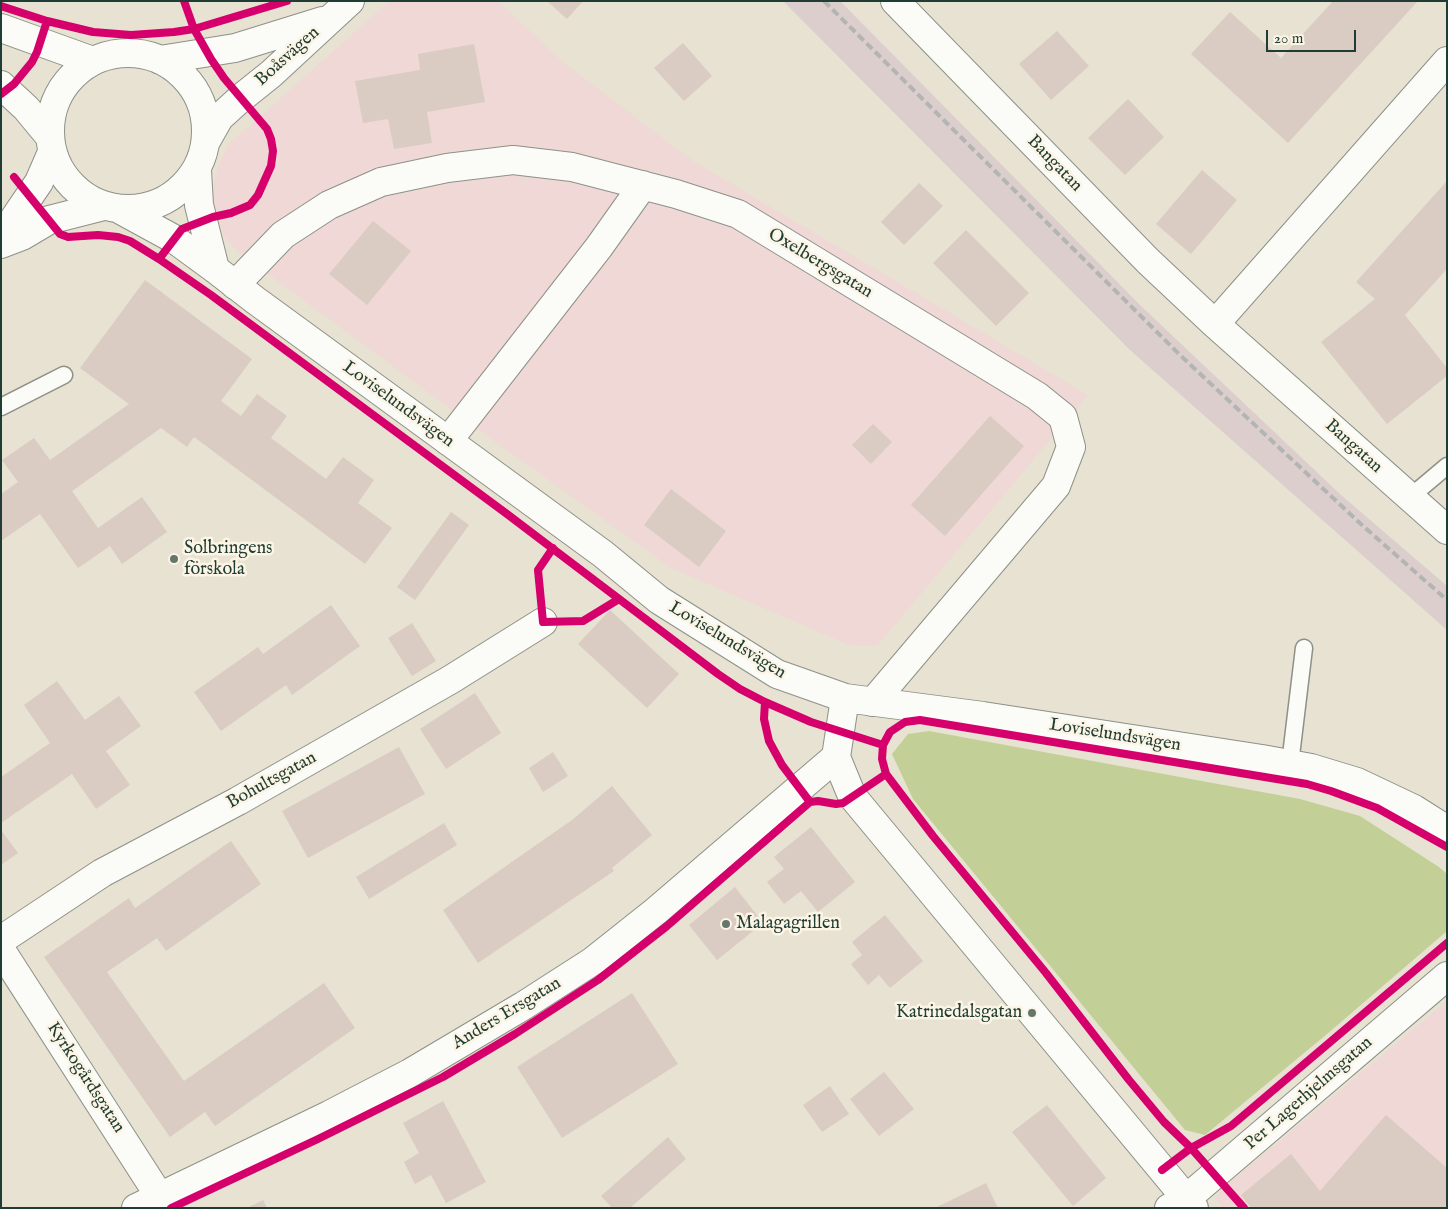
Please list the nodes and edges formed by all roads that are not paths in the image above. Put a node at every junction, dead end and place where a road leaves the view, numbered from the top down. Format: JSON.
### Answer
{"nodes":[{"id":1,"x":896,"y":1,"type":"edge"},
{"id":2,"x":341,"y":10,"type":"edge"},
{"id":3,"x":1,"y":28,"type":"edge"},
{"id":4,"x":160,"y":60,"type":"junction"},
{"id":5,"x":93,"y":61,"type":"junction"},
{"id":6,"x":1447,"y":61,"type":"edge"},
{"id":7,"x":1,"y":85,"type":"edge"},
{"id":8,"x":206,"y":141,"type":"junction"},
{"id":9,"x":51,"y":144,"type":"junction"},
{"id":10,"x":197,"y":170,"type":"junction"},
{"id":11,"x":643,"y":185,"type":"junction"},
{"id":12,"x":111,"y":207,"type":"junction"},
{"id":13,"x":1,"y":238,"type":"edge"},
{"id":14,"x":1,"y":244,"type":"edge"},
{"id":15,"x":225,"y":277,"type":"junction"},
{"id":16,"x":1215,"y":324,"type":"junction"},
{"id":17,"x":64,"y":375,"type":"dead end"},
{"id":18,"x":1,"y":407,"type":"edge"},
{"id":19,"x":448,"y":441,"type":"junction"},
{"id":20,"x":1447,"y":466,"type":"edge"},
{"id":21,"x":1409,"y":498,"type":"junction"},
{"id":22,"x":1447,"y":530,"type":"edge"},
{"id":23,"x":543,"y":622,"type":"dead end"},
{"id":24,"x":1304,"y":648,"type":"dead end"},
{"id":25,"x":844,"y":698,"type":"junction"},
{"id":26,"x":872,"y":702,"type":"junction"},
{"id":27,"x":836,"y":757,"type":"junction"},
{"id":28,"x":1290,"y":764,"type":"junction"},
{"id":29,"x":1447,"y":830,"type":"edge"},
{"id":30,"x":1,"y":940,"type":"edge"},
{"id":31,"x":1,"y":950,"type":"edge"},
{"id":32,"x":1447,"y":976,"type":"edge"},
{"id":33,"x":164,"y":1202,"type":"edge"},
{"id":34,"x":1183,"y":1205,"type":"edge"},
{"id":35,"x":136,"y":1208,"type":"edge"}],
"edges":[{"from":1,"to":16,"type":"street","name":"Bangatan"},
{"from":2,"to":4,"type":"street","name":"Boåsvägen"},
{"from":2,"to":8,"type":"street","name":"Boåsvägen"},
{"from":3,"to":5,"type":"street"},
{"from":4,"to":5,"type":"street"},
{"from":4,"to":8,"type":"street"},
{"from":5,"to":9,"type":"street"},
{"from":6,"to":16,"type":"street"},
{"from":7,"to":9,"type":"street"},
{"from":8,"to":10,"type":"street"},
{"from":9,"to":12,"type":"street"},
{"from":9,"to":13,"type":"street"},
{"from":10,"to":12,"type":"street"},
{"from":10,"to":15,"type":"street"},
{"from":11,"to":15,"type":"street","name":"Oxelbergsgatan"},
{"from":11,"to":19,"type":"street"},
{"from":11,"to":26,"type":"street","name":"Oxelbergsgatan"},
{"from":12,"to":14,"type":"street"},
{"from":12,"to":15,"type":"street","name":"Loviselundsvägen"},
{"from":15,"to":19,"type":"street","name":"Loviselundsvägen"},
{"from":16,"to":21,"type":"street","name":"Bangatan"},
{"from":17,"to":18,"type":"lane"},
{"from":19,"to":25,"type":"street","name":"Loviselundsvägen"},
{"from":20,"to":21,"type":"lane"},
{"from":21,"to":22,"type":"street","name":"Bangatan"},
{"from":23,"to":30,"type":"street","name":"Bohultsgatan"},
{"from":24,"to":28,"type":"lane"},
{"from":25,"to":26,"type":"street","name":"Loviselundsvägen"},
{"from":25,"to":27,"type":"street"},
{"from":26,"to":28,"type":"street","name":"Loviselundsvägen"},
{"from":27,"to":33,"type":"street","name":"Anders Ersgatan"},
{"from":27,"to":34,"type":"street"},
{"from":28,"to":29,"type":"street","name":"Loviselundsvägen"},
{"from":31,"to":33,"type":"street","name":"Kyrkogårdsgatan"},
{"from":32,"to":34,"type":"street","name":"Per Lagerhjelmsgatan"},
{"from":33,"to":35,"type":"street","name":"Anders Ersgatan"}]}
